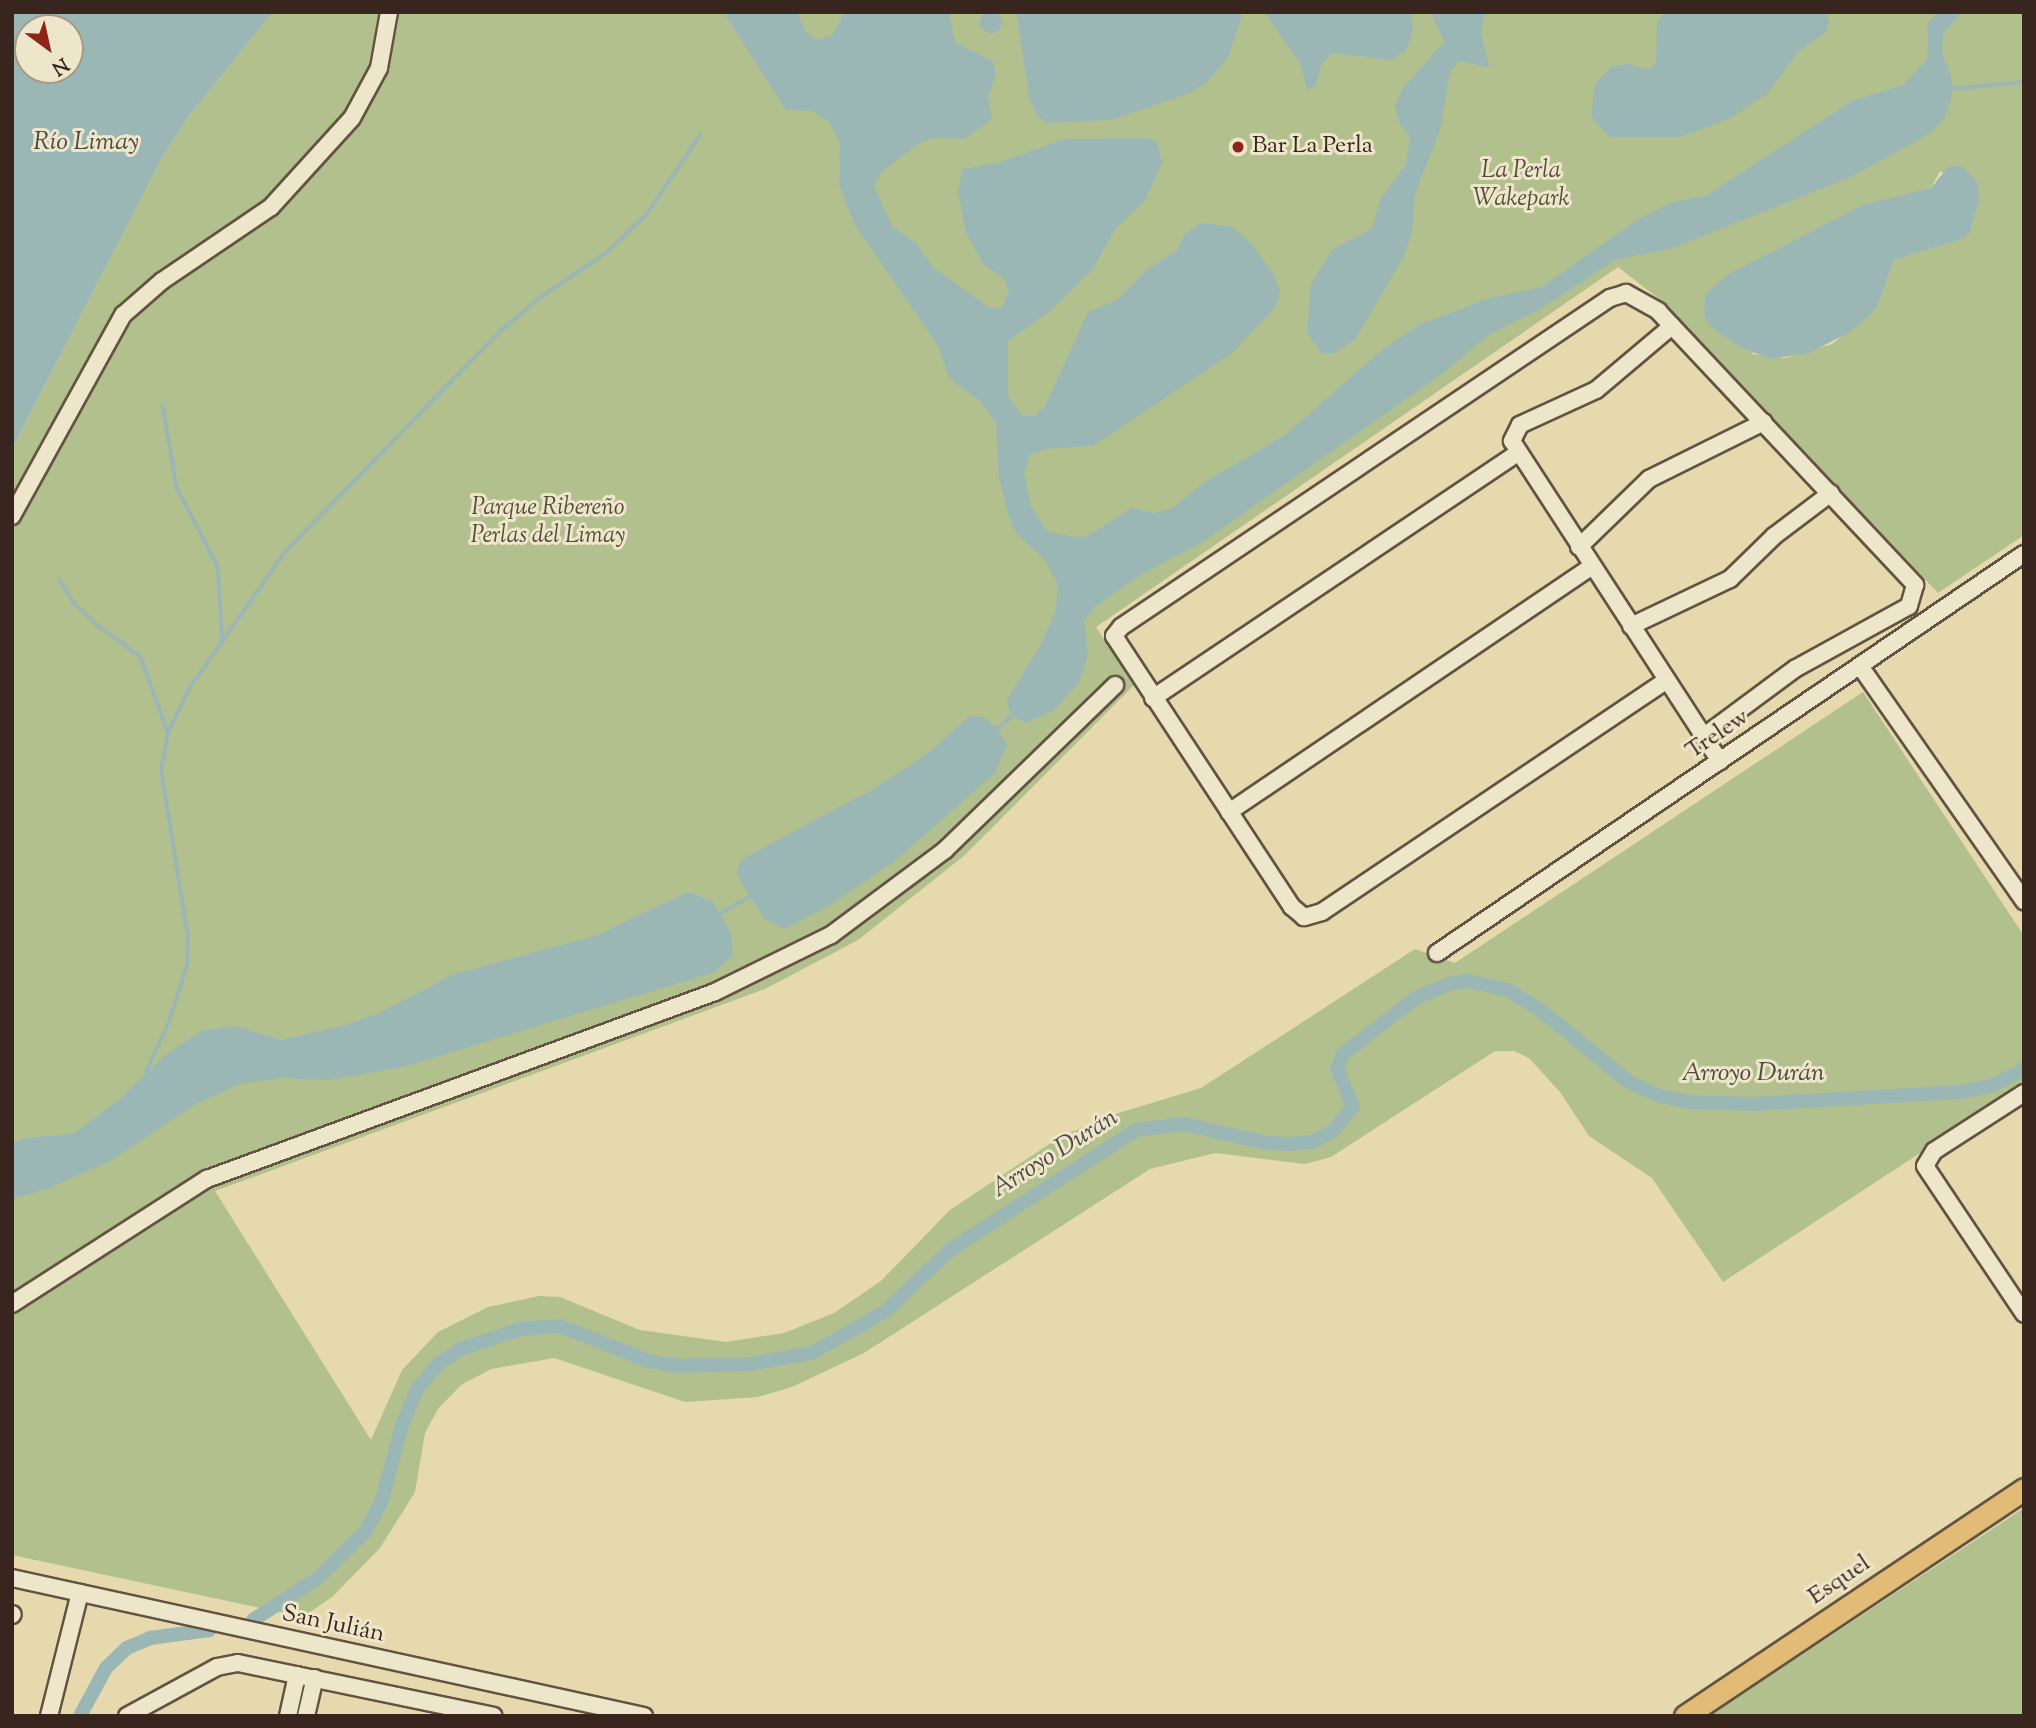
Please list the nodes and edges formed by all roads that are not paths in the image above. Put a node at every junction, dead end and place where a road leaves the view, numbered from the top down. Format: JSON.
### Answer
{"nodes":[{"id":1,"x":389,"y":12,"type":"edge"},
{"id":2,"x":1672,"y":326,"type":"junction"},
{"id":3,"x":1764,"y":422,"type":"junction"},
{"id":4,"x":1518,"y":453,"type":"junction"},
{"id":5,"x":1831,"y":493,"type":"junction"},
{"id":6,"x":12,"y":516,"type":"edge"},
{"id":7,"x":1579,"y":547,"type":"junction"},
{"id":8,"x":2024,"y":554,"type":"edge"},
{"id":9,"x":1592,"y":566,"type":"junction"},
{"id":10,"x":1631,"y":626,"type":"junction"},
{"id":11,"x":1860,"y":666,"type":"junction"},
{"id":12,"x":1667,"y":680,"type":"junction"},
{"id":13,"x":1115,"y":685,"type":"dead end"},
{"id":14,"x":1153,"y":698,"type":"junction"},
{"id":15,"x":1704,"y":736,"type":"junction"},
{"id":16,"x":1720,"y":761,"type":"junction"},
{"id":17,"x":1228,"y":812,"type":"junction"},
{"id":18,"x":2024,"y":901,"type":"edge"},
{"id":19,"x":1437,"y":953,"type":"dead end"},
{"id":20,"x":2024,"y":1093,"type":"edge"},
{"id":21,"x":12,"y":1304,"type":"edge"},
{"id":22,"x":2024,"y":1314,"type":"edge"},
{"id":23,"x":2024,"y":1489,"type":"edge"},
{"id":24,"x":12,"y":1578,"type":"edge"},
{"id":25,"x":80,"y":1593,"type":"junction"},
{"id":26,"x":297,"y":1675,"type":"junction"},
{"id":27,"x":314,"y":1678,"type":"junction"},
{"id":28,"x":485,"y":1715,"type":"edge"},
{"id":29,"x":49,"y":1716,"type":"edge"},
{"id":30,"x":127,"y":1716,"type":"edge"},
{"id":31,"x":288,"y":1716,"type":"edge"},
{"id":32,"x":306,"y":1716,"type":"edge"},
{"id":33,"x":645,"y":1716,"type":"edge"},
{"id":34,"x":1685,"y":1716,"type":"edge"}],
"edges":[{"from":1,"to":6,"type":"street"},
{"from":2,"to":3,"type":"street"},
{"from":2,"to":4,"type":"street"},
{"from":2,"to":14,"type":"street"},
{"from":3,"to":5,"type":"street"},
{"from":3,"to":7,"type":"street"},
{"from":4,"to":7,"type":"street"},
{"from":4,"to":14,"type":"street"},
{"from":5,"to":10,"type":"street"},
{"from":5,"to":15,"type":"street"},
{"from":7,"to":9,"type":"street"},
{"from":8,"to":11,"type":"street","name":"Trelew"},
{"from":9,"to":10,"type":"street"},
{"from":9,"to":17,"type":"street"},
{"from":10,"to":12,"type":"street"},
{"from":11,"to":16,"type":"street","name":"Trelew"},
{"from":11,"to":18,"type":"street"},
{"from":12,"to":15,"type":"street"},
{"from":12,"to":17,"type":"street"},
{"from":13,"to":21,"type":"street"},
{"from":14,"to":17,"type":"street"},
{"from":15,"to":16,"type":"street"},
{"from":16,"to":19,"type":"street","name":"Trelew"},
{"from":20,"to":22,"type":"street"},
{"from":23,"to":34,"type":"main road","name":"Esquel"},
{"from":24,"to":25,"type":"street","name":"San Julián"},
{"from":25,"to":29,"type":"street"},
{"from":25,"to":33,"type":"street","name":"San Julián"},
{"from":26,"to":27,"type":"street"},
{"from":26,"to":30,"type":"street"},
{"from":26,"to":31,"type":"street"},
{"from":27,"to":28,"type":"street"},
{"from":27,"to":32,"type":"street"}]}
